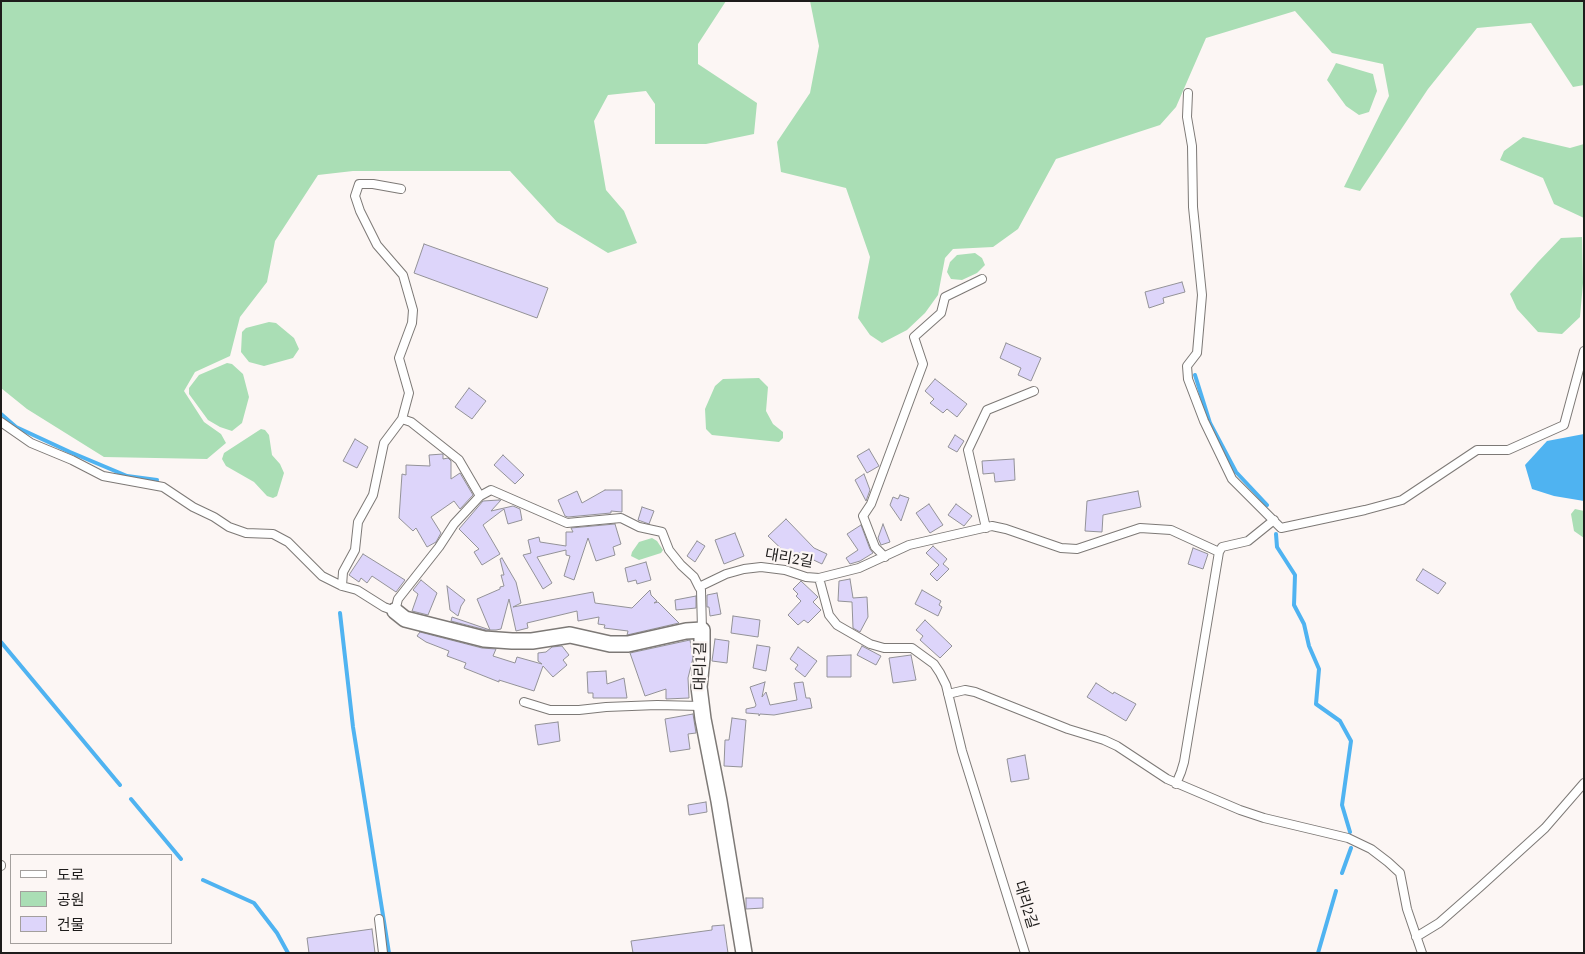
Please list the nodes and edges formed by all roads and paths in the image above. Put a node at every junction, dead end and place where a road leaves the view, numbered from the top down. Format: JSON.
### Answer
{"nodes":[{"id":1,"x":1188,"y":93,"type":"dead end"},
{"id":2,"x":401,"y":189,"type":"dead end"},
{"id":3,"x":982,"y":280,"type":"dead end"},
{"id":4,"x":1584,"y":351,"type":"edge"},
{"id":5,"x":1034,"y":391,"type":"dead end"},
{"id":6,"x":402,"y":419,"type":"junction"},
{"id":7,"x":1,"y":422,"type":"edge"},
{"id":8,"x":480,"y":496,"type":"junction"},
{"id":9,"x":1274,"y":520,"type":"junction"},
{"id":10,"x":986,"y":528,"type":"junction"},
{"id":11,"x":1219,"y":552,"type":"junction"},
{"id":12,"x":885,"y":557,"type":"junction"},
{"id":13,"x":819,"y":578,"type":"junction"},
{"id":14,"x":342,"y":586,"type":"junction"},
{"id":15,"x":700,"y":587,"type":"junction"},
{"id":16,"x":395,"y":611,"type":"junction"},
{"id":17,"x":702,"y":630,"type":"junction"},
{"id":18,"x":948,"y":694,"type":"junction"},
{"id":19,"x":524,"y":702,"type":"dead end"},
{"id":20,"x":701,"y":706,"type":"junction"},
{"id":21,"x":1176,"y":784,"type":"junction"},
{"id":22,"x":1584,"y":784,"type":"edge"},
{"id":23,"x":379,"y":919,"type":"dead end"},
{"id":24,"x":1416,"y":936,"type":"junction"},
{"id":25,"x":384,"y":953,"type":"edge"},
{"id":26,"x":744,"y":953,"type":"edge"},
{"id":27,"x":1025,"y":953,"type":"edge"},
{"id":28,"x":1422,"y":953,"type":"edge"}],
"edges":[{"from":1,"to":9,"type":"lane"},
{"from":2,"to":6,"type":"lane"},
{"from":3,"to":12,"type":"lane"},
{"from":4,"to":9,"type":"lane"},
{"from":5,"to":10,"type":"lane"},
{"from":6,"to":8,"type":"lane"},
{"from":6,"to":14,"type":"lane"},
{"from":7,"to":14,"type":"lane"},
{"from":8,"to":15,"type":"lane"},
{"from":8,"to":16,"type":"lane"},
{"from":9,"to":11,"type":"lane"},
{"from":10,"to":11,"type":"lane"},
{"from":10,"to":12,"type":"lane"},
{"from":11,"to":21,"type":"lane"},
{"from":12,"to":13,"type":"lane"},
{"from":13,"to":15,"type":"lane","name":"대리2길"},
{"from":13,"to":18,"type":"lane","name":"대리2길"},
{"from":14,"to":16,"type":"lane"},
{"from":15,"to":17,"type":"lane"},
{"from":16,"to":17,"type":"street","name":"대리1길"},
{"from":17,"to":20,"type":"street","name":"대리1길"},
{"from":18,"to":21,"type":"lane"},
{"from":18,"to":27,"type":"lane","name":"대리2길"},
{"from":19,"to":20,"type":"lane"},
{"from":20,"to":26,"type":"street","name":"대리1길"},
{"from":21,"to":24,"type":"lane"},
{"from":22,"to":24,"type":"lane"},
{"from":23,"to":25,"type":"lane"},
{"from":24,"to":28,"type":"lane"}]}
